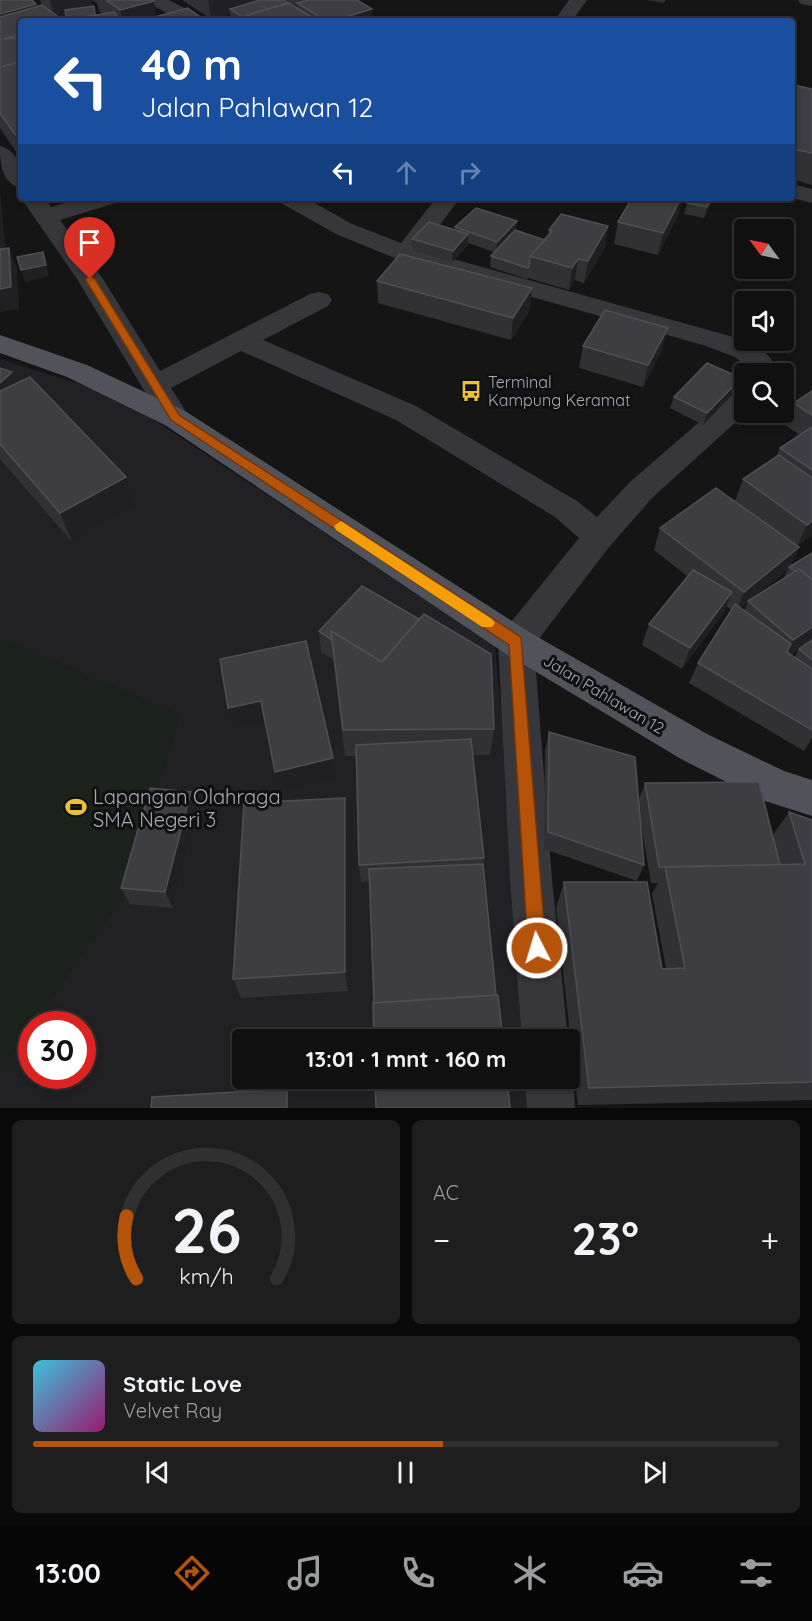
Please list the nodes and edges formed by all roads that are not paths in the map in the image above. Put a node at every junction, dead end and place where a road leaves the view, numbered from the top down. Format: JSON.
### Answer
{"nodes":[{"id":1,"x":156,"y":0,"type":"edge"},
{"id":2,"x":578,"y":0,"type":"edge"},
{"id":3,"x":807,"y":0,"type":"edge"},
{"id":4,"x":812,"y":1,"type":"edge"},
{"id":5,"x":190,"y":18,"type":"edge"},
{"id":6,"x":565,"y":18,"type":"edge"},
{"id":7,"x":0,"y":153,"type":"edge"},
{"id":8,"x":18,"y":177,"type":"edge"},
{"id":9,"x":795,"y":192,"type":"edge"},
{"id":10,"x":812,"y":196,"type":"edge"},
{"id":11,"x":85,"y":201,"type":"edge"},
{"id":12,"x":294,"y":201,"type":"edge"},
{"id":13,"x":446,"y":201,"type":"edge"},
{"id":14,"x":40,"y":207,"type":"edge"},
{"id":15,"x":406,"y":254,"type":"junction"},
{"id":16,"x":319,"y":300,"type":"dead end"},
{"id":17,"x":242,"y":341,"type":"junction"},
{"id":18,"x":0,"y":344,"type":"edge"},
{"id":19,"x":761,"y":363,"type":"edge"},
{"id":20,"x":155,"y":385,"type":"junction"},
{"id":21,"x":734,"y":408,"type":"edge"},
{"id":22,"x":175,"y":418,"type":"junction"},
{"id":23,"x":599,"y":537,"type":"junction"},
{"id":24,"x":516,"y":642,"type":"junction"},
{"id":25,"x":812,"y":798,"type":"edge"},
{"id":26,"x":544,"y":1029,"type":"edge"},
{"id":27,"x":550,"y":1089,"type":"edge"},
{"id":28,"x":551,"y":1108,"type":"edge"}],
"edges":[{"from":1,"to":5,"type":"street"},
{"from":2,"to":6,"type":"street"},
{"from":3,"to":4,"type":"street"},
{"from":7,"to":8,"type":"street"},
{"from":9,"to":10,"type":"street"},
{"from":11,"to":14,"type":"street"},
{"from":12,"to":15,"type":"street"},
{"from":13,"to":15,"type":"street"},
{"from":14,"to":20,"type":"street"},
{"from":15,"to":19,"type":"street"},
{"from":16,"to":17,"type":"street"},
{"from":17,"to":20,"type":"street"},
{"from":17,"to":23,"type":"street"},
{"from":18,"to":22,"type":"main road","name":"Jalan Pahlawan 12"},
{"from":20,"to":22,"type":"street"},
{"from":21,"to":23,"type":"street"},
{"from":22,"to":24,"type":"main road","name":"Jalan Pahlawan 12"},
{"from":23,"to":24,"type":"street"},
{"from":24,"to":25,"type":"main road","name":"Jalan Pahlawan 12"},
{"from":24,"to":26,"type":"street"},
{"from":27,"to":28,"type":"street"}]}
